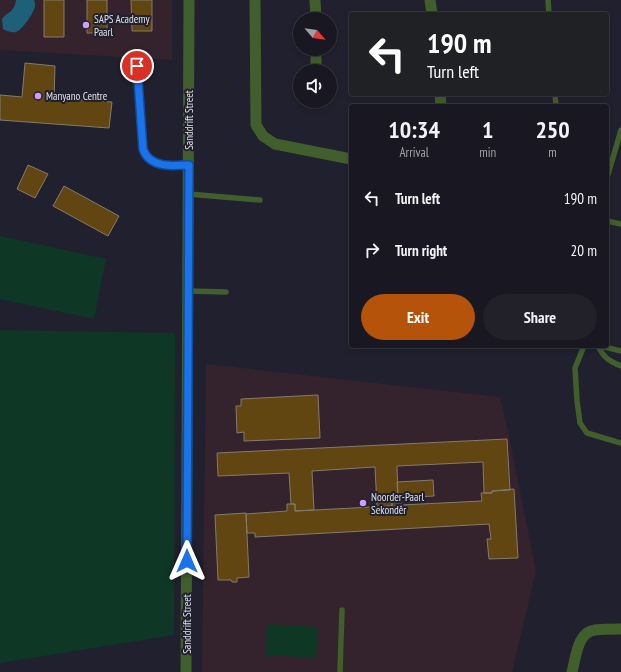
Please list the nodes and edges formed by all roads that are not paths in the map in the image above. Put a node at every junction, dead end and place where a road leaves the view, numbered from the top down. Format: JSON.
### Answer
{"nodes":[{"id":1,"x":189,"y":0,"type":"edge"},
{"id":2,"x":255,"y":0,"type":"edge"},
{"id":3,"x":315,"y":0,"type":"edge"},
{"id":4,"x":430,"y":0,"type":"edge"},
{"id":5,"x":548,"y":0,"type":"edge"},
{"id":6,"x":316,"y":12,"type":"edge"},
{"id":7,"x":432,"y":12,"type":"edge"},
{"id":8,"x":549,"y":12,"type":"edge"},
{"id":9,"x":137,"y":66,"type":"dead end"},
{"id":10,"x":621,"y":130,"type":"edge"},
{"id":11,"x":349,"y":159,"type":"edge"},
{"id":12,"x":189,"y":165,"type":"junction"},
{"id":13,"x":609,"y":171,"type":"edge"},
{"id":14,"x":188,"y":194,"type":"junction"},
{"id":15,"x":260,"y":200,"type":"dead end"},
{"id":16,"x":609,"y":221,"type":"edge"},
{"id":17,"x":621,"y":224,"type":"edge"},
{"id":18,"x":188,"y":291,"type":"junction"},
{"id":19,"x":226,"y":292,"type":"dead end"},
{"id":20,"x":583,"y":348,"type":"edge"},
{"id":21,"x":601,"y":348,"type":"edge"},
{"id":22,"x":608,"y":348,"type":"edge"},
{"id":23,"x":621,"y":351,"type":"edge"},
{"id":24,"x":621,"y":366,"type":"edge"},
{"id":25,"x":621,"y":443,"type":"edge"},
{"id":26,"x":342,"y":610,"type":"dead end"},
{"id":27,"x":621,"y":629,"type":"edge"},
{"id":28,"x":186,"y":672,"type":"edge"},
{"id":29,"x":340,"y":672,"type":"edge"},
{"id":30,"x":572,"y":672,"type":"edge"}],
"edges":[{"from":1,"to":12,"type":"street","name":"Sanddrift Street"},
{"from":2,"to":11,"type":"street"},
{"from":3,"to":6,"type":"street"},
{"from":4,"to":7,"type":"street"},
{"from":5,"to":8,"type":"lane"},
{"from":9,"to":12,"type":"lane"},
{"from":10,"to":13,"type":"lane"},
{"from":12,"to":14,"type":"street","name":"Sanddrift Street"},
{"from":14,"to":15,"type":"lane"},
{"from":14,"to":18,"type":"street","name":"Sanddrift Street"},
{"from":16,"to":17,"type":"lane"},
{"from":18,"to":19,"type":"lane"},
{"from":18,"to":28,"type":"street","name":"Sanddrift Street"},
{"from":20,"to":25,"type":"lane"},
{"from":21,"to":24,"type":"lane"},
{"from":22,"to":23,"type":"lane"},
{"from":26,"to":29,"type":"lane"},
{"from":27,"to":30,"type":"street"}]}
